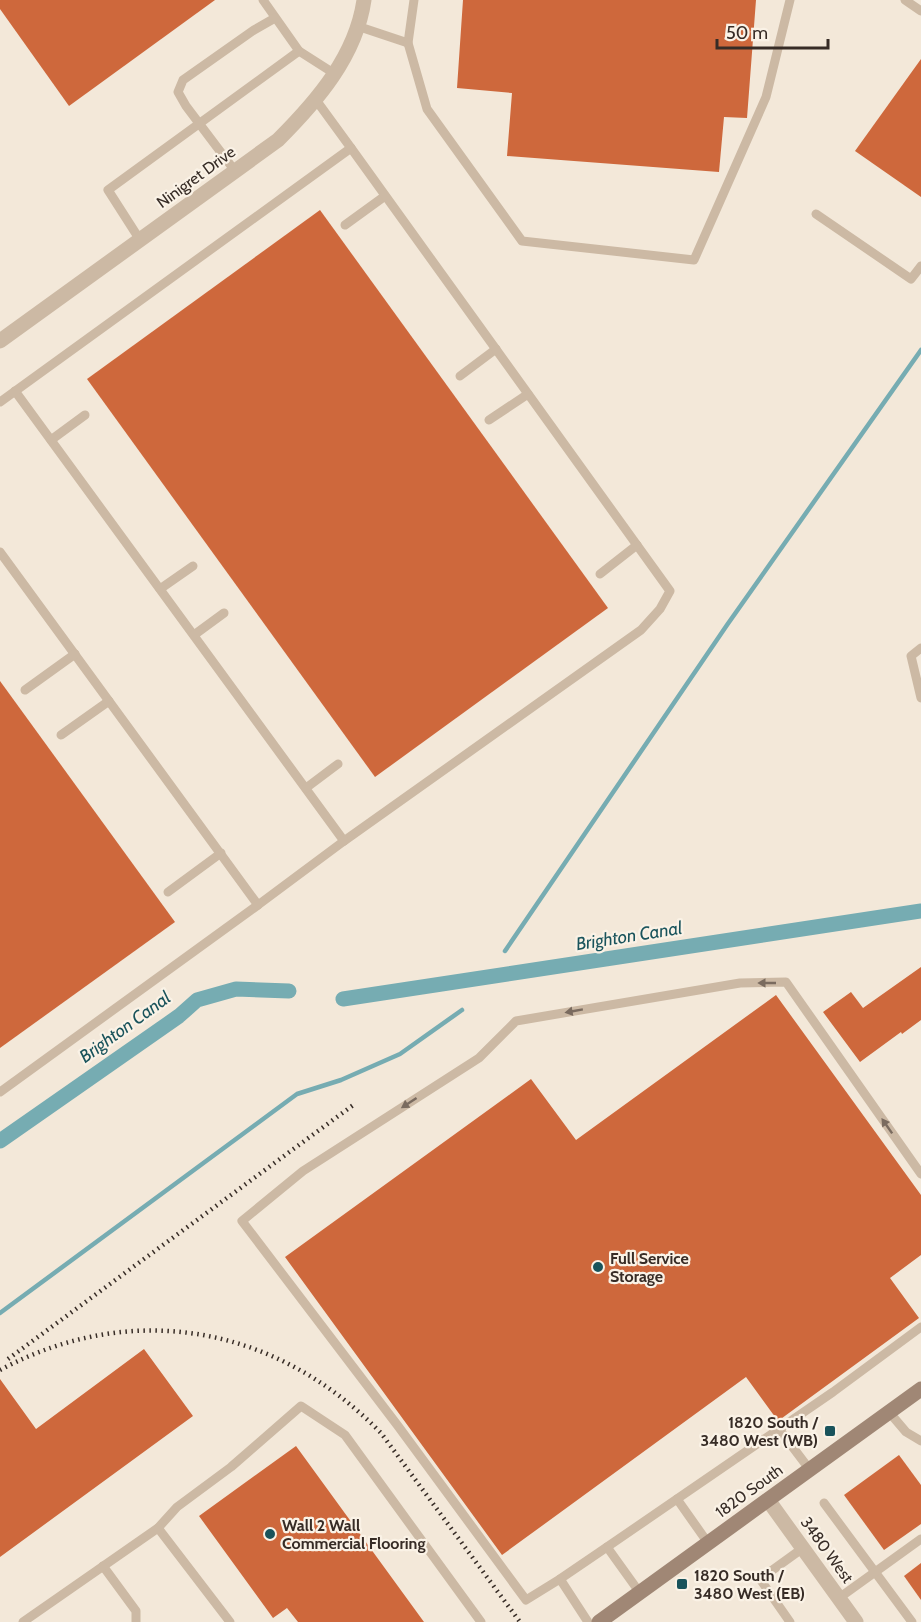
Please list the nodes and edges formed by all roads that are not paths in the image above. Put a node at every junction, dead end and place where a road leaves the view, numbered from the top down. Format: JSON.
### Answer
{"nodes":[{"id":1,"x":262,"y":0,"type":"edge"},
{"id":2,"x":364,"y":0,"type":"edge"},
{"id":3,"x":414,"y":0,"type":"edge"},
{"id":4,"x":790,"y":0,"type":"edge"},
{"id":5,"x":904,"y":0,"type":"edge"},
{"id":6,"x":921,"y":11,"type":"edge"},
{"id":7,"x":275,"y":18,"type":"junction"},
{"id":8,"x":357,"y":26,"type":"junction"},
{"id":9,"x":408,"y":43,"type":"junction"},
{"id":10,"x":298,"y":51,"type":"junction"},
{"id":11,"x":335,"y":74,"type":"junction"},
{"id":12,"x":316,"y":100,"type":"junction"},
{"id":13,"x":199,"y":123,"type":"junction"},
{"id":14,"x":351,"y":148,"type":"junction"},
{"id":15,"x":235,"y":171,"type":"junction"},
{"id":16,"x":386,"y":196,"type":"junction"},
{"id":17,"x":816,"y":213,"type":"dead end"},
{"id":18,"x":345,"y":225,"type":"dead end"},
{"id":19,"x":140,"y":240,"type":"junction"},
{"id":20,"x":921,"y":266,"type":"edge"},
{"id":21,"x":0,"y":341,"type":"edge"},
{"id":22,"x":496,"y":349,"type":"junction"},
{"id":23,"x":460,"y":376,"type":"dead end"},
{"id":24,"x":15,"y":391,"type":"junction"},
{"id":25,"x":528,"y":394,"type":"junction"},
{"id":26,"x":0,"y":402,"type":"edge"},
{"id":27,"x":86,"y":415,"type":"dead end"},
{"id":28,"x":489,"y":420,"type":"dead end"},
{"id":29,"x":51,"y":440,"type":"junction"},
{"id":30,"x":637,"y":546,"type":"junction"},
{"id":31,"x":0,"y":552,"type":"edge"},
{"id":32,"x":192,"y":566,"type":"dead end"},
{"id":33,"x":600,"y":574,"type":"dead end"},
{"id":34,"x":160,"y":589,"type":"junction"},
{"id":35,"x":224,"y":613,"type":"dead end"},
{"id":36,"x":194,"y":635,"type":"junction"},
{"id":37,"x":921,"y":648,"type":"edge"},
{"id":38,"x":75,"y":654,"type":"junction"},
{"id":39,"x":26,"y":690,"type":"dead end"},
{"id":40,"x":921,"y":698,"type":"edge"},
{"id":41,"x":109,"y":701,"type":"junction"},
{"id":42,"x":61,"y":735,"type":"dead end"},
{"id":43,"x":338,"y":764,"type":"dead end"},
{"id":44,"x":306,"y":789,"type":"junction"},
{"id":45,"x":344,"y":841,"type":"junction"},
{"id":46,"x":221,"y":853,"type":"junction"},
{"id":47,"x":168,"y":892,"type":"dead end"},
{"id":48,"x":258,"y":904,"type":"junction"},
{"id":49,"x":0,"y":1092,"type":"edge"},
{"id":50,"x":921,"y":1174,"type":"edge"},
{"id":51,"x":921,"y":1327,"type":"edge"},
{"id":52,"x":921,"y":1389,"type":"edge"},
{"id":53,"x":889,"y":1412,"type":"junction"},
{"id":54,"x":779,"y":1429,"type":"junction"},
{"id":55,"x":921,"y":1441,"type":"edge"},
{"id":56,"x":810,"y":1470,"type":"junction"},
{"id":57,"x":677,"y":1499,"type":"junction"},
{"id":58,"x":768,"y":1500,"type":"junction"},
{"id":59,"x":824,"y":1503,"type":"dead end"},
{"id":60,"x":158,"y":1528,"type":"junction"},
{"id":61,"x":921,"y":1539,"type":"edge"},
{"id":62,"x":708,"y":1543,"type":"junction"},
{"id":63,"x":607,"y":1547,"type":"junction"},
{"id":64,"x":803,"y":1548,"type":"junction"},
{"id":65,"x":103,"y":1566,"type":"junction"},
{"id":66,"x":876,"y":1572,"type":"junction"},
{"id":67,"x":560,"y":1579,"type":"junction"},
{"id":68,"x":640,"y":1593,"type":"junction"},
{"id":69,"x":839,"y":1599,"type":"junction"},
{"id":70,"x":22,"y":1622,"type":"edge"},
{"id":71,"x":136,"y":1622,"type":"edge"},
{"id":72,"x":230,"y":1622,"type":"edge"},
{"id":73,"x":481,"y":1622,"type":"edge"},
{"id":74,"x":588,"y":1622,"type":"edge"},
{"id":75,"x":599,"y":1622,"type":"edge"},
{"id":76,"x":790,"y":1622,"type":"edge"},
{"id":77,"x":856,"y":1622,"type":"edge"},
{"id":78,"x":912,"y":1622,"type":"edge"}],
"edges":[{"from":1,"to":7,"type":"lane"},
{"from":2,"to":8,"type":"street","name":"Ninigret Drive"},
{"from":3,"to":9,"type":"lane"},
{"from":4,"to":9,"type":"lane"},
{"from":5,"to":6,"type":"lane"},
{"from":7,"to":10,"type":"lane"},
{"from":7,"to":13,"type":"lane"},
{"from":8,"to":9,"type":"lane"},
{"from":8,"to":11,"type":"street","name":"Ninigret Drive"},
{"from":10,"to":11,"type":"lane"},
{"from":10,"to":13,"type":"lane"},
{"from":11,"to":12,"type":"street","name":"Ninigret Drive"},
{"from":12,"to":14,"type":"lane"},
{"from":12,"to":15,"type":"street","name":"Ninigret Drive"},
{"from":13,"to":15,"type":"lane"},
{"from":13,"to":19,"type":"lane"},
{"from":14,"to":16,"type":"lane"},
{"from":14,"to":24,"type":"lane"},
{"from":15,"to":19,"type":"street","name":"Ninigret Drive"},
{"from":16,"to":18,"type":"lane"},
{"from":16,"to":22,"type":"lane"},
{"from":17,"to":20,"type":"lane"},
{"from":19,"to":21,"type":"street","name":"Ninigret Drive"},
{"from":22,"to":23,"type":"lane"},
{"from":22,"to":25,"type":"lane"},
{"from":24,"to":26,"type":"lane"},
{"from":24,"to":29,"type":"lane"},
{"from":25,"to":28,"type":"lane"},
{"from":25,"to":30,"type":"lane"},
{"from":27,"to":29,"type":"lane"},
{"from":29,"to":34,"type":"lane"},
{"from":30,"to":33,"type":"lane"},
{"from":30,"to":45,"type":"lane"},
{"from":31,"to":38,"type":"lane"},
{"from":32,"to":34,"type":"lane"},
{"from":34,"to":36,"type":"lane"},
{"from":35,"to":36,"type":"lane"},
{"from":36,"to":44,"type":"lane"},
{"from":37,"to":40,"type":"lane"},
{"from":38,"to":39,"type":"lane"},
{"from":38,"to":41,"type":"lane"},
{"from":41,"to":42,"type":"lane"},
{"from":41,"to":46,"type":"lane"},
{"from":43,"to":44,"type":"lane"},
{"from":44,"to":45,"type":"lane"},
{"from":45,"to":48,"type":"lane"},
{"from":46,"to":47,"type":"lane"},
{"from":46,"to":48,"type":"lane"},
{"from":48,"to":49,"type":"lane"},
{"from":50,"to":67,"type":"lane","one_way":true},
{"from":51,"to":54,"type":"lane"},
{"from":52,"to":53,"type":"street","name":"1820 South"},
{"from":53,"to":55,"type":"lane"},
{"from":53,"to":56,"type":"street","name":"1820 South"},
{"from":54,"to":56,"type":"lane"},
{"from":54,"to":57,"type":"lane"},
{"from":56,"to":58,"type":"street","name":"1820 South"},
{"from":57,"to":62,"type":"lane"},
{"from":57,"to":63,"type":"lane"},
{"from":58,"to":62,"type":"street","name":"1820 South"},
{"from":58,"to":64,"type":"street","name":"3480 West"},
{"from":59,"to":66,"type":"lane"},
{"from":60,"to":65,"type":"lane"},
{"from":60,"to":72,"type":"lane"},
{"from":60,"to":73,"type":"lane"},
{"from":61,"to":66,"type":"lane"},
{"from":62,"to":68,"type":"street","name":"1820 South"},
{"from":63,"to":67,"type":"lane"},
{"from":63,"to":68,"type":"lane"},
{"from":64,"to":69,"type":"street","name":"3480 West"},
{"from":64,"to":76,"type":"lane"},
{"from":65,"to":70,"type":"lane"},
{"from":65,"to":71,"type":"lane"},
{"from":66,"to":69,"type":"lane"},
{"from":66,"to":78,"type":"lane"},
{"from":67,"to":74,"type":"lane"},
{"from":68,"to":75,"type":"street","name":"1820 South"},
{"from":69,"to":77,"type":"street","name":"3480 West"}]}
